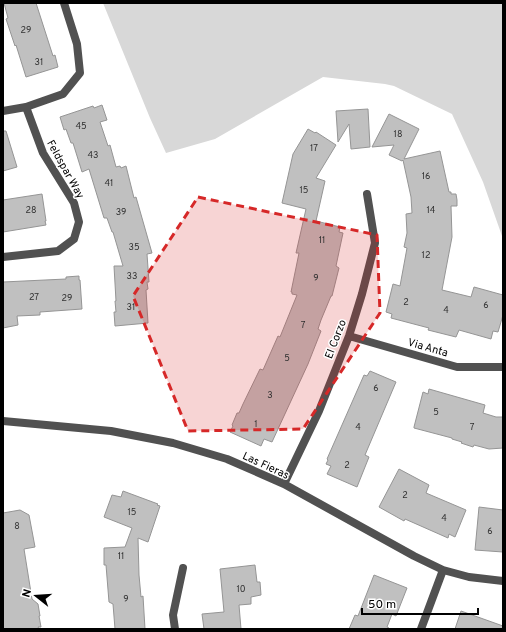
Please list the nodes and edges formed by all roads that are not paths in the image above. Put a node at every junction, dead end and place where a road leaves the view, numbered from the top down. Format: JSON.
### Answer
{"nodes":[{"id":1,"x":64,"y":3,"type":"edge"},
{"id":2,"x":26,"y":107,"type":"junction"},
{"id":3,"x":3,"y":111,"type":"edge"},
{"id":4,"x":367,"y":194,"type":"dead end"},
{"id":5,"x":3,"y":257,"type":"edge"},
{"id":6,"x":349,"y":336,"type":"junction"},
{"id":7,"x":503,"y":367,"type":"edge"},
{"id":8,"x":3,"y":421,"type":"edge"},
{"id":9,"x":284,"y":484,"type":"junction"},
{"id":10,"x":183,"y":568,"type":"dead end"},
{"id":11,"x":443,"y":570,"type":"junction"},
{"id":12,"x":503,"y":581,"type":"edge"},
{"id":13,"x":175,"y":629,"type":"edge"},
{"id":14,"x":421,"y":629,"type":"edge"}],
"edges":[{"from":1,"to":2,"type":"street"},
{"from":2,"to":3,"type":"street"},
{"from":2,"to":5,"type":"street","name":"Feldspar Way"},
{"from":4,"to":6,"type":"street","name":"El Corzo"},
{"from":6,"to":7,"type":"street","name":"Via Anta"},
{"from":6,"to":9,"type":"street","name":"El Corzo"},
{"from":8,"to":9,"type":"street","name":"Las Fieras"},
{"from":9,"to":11,"type":"street","name":"Las Fieras"},
{"from":10,"to":13,"type":"street"},
{"from":11,"to":12,"type":"street","name":"Las Fieras"},
{"from":11,"to":14,"type":"street"}]}
